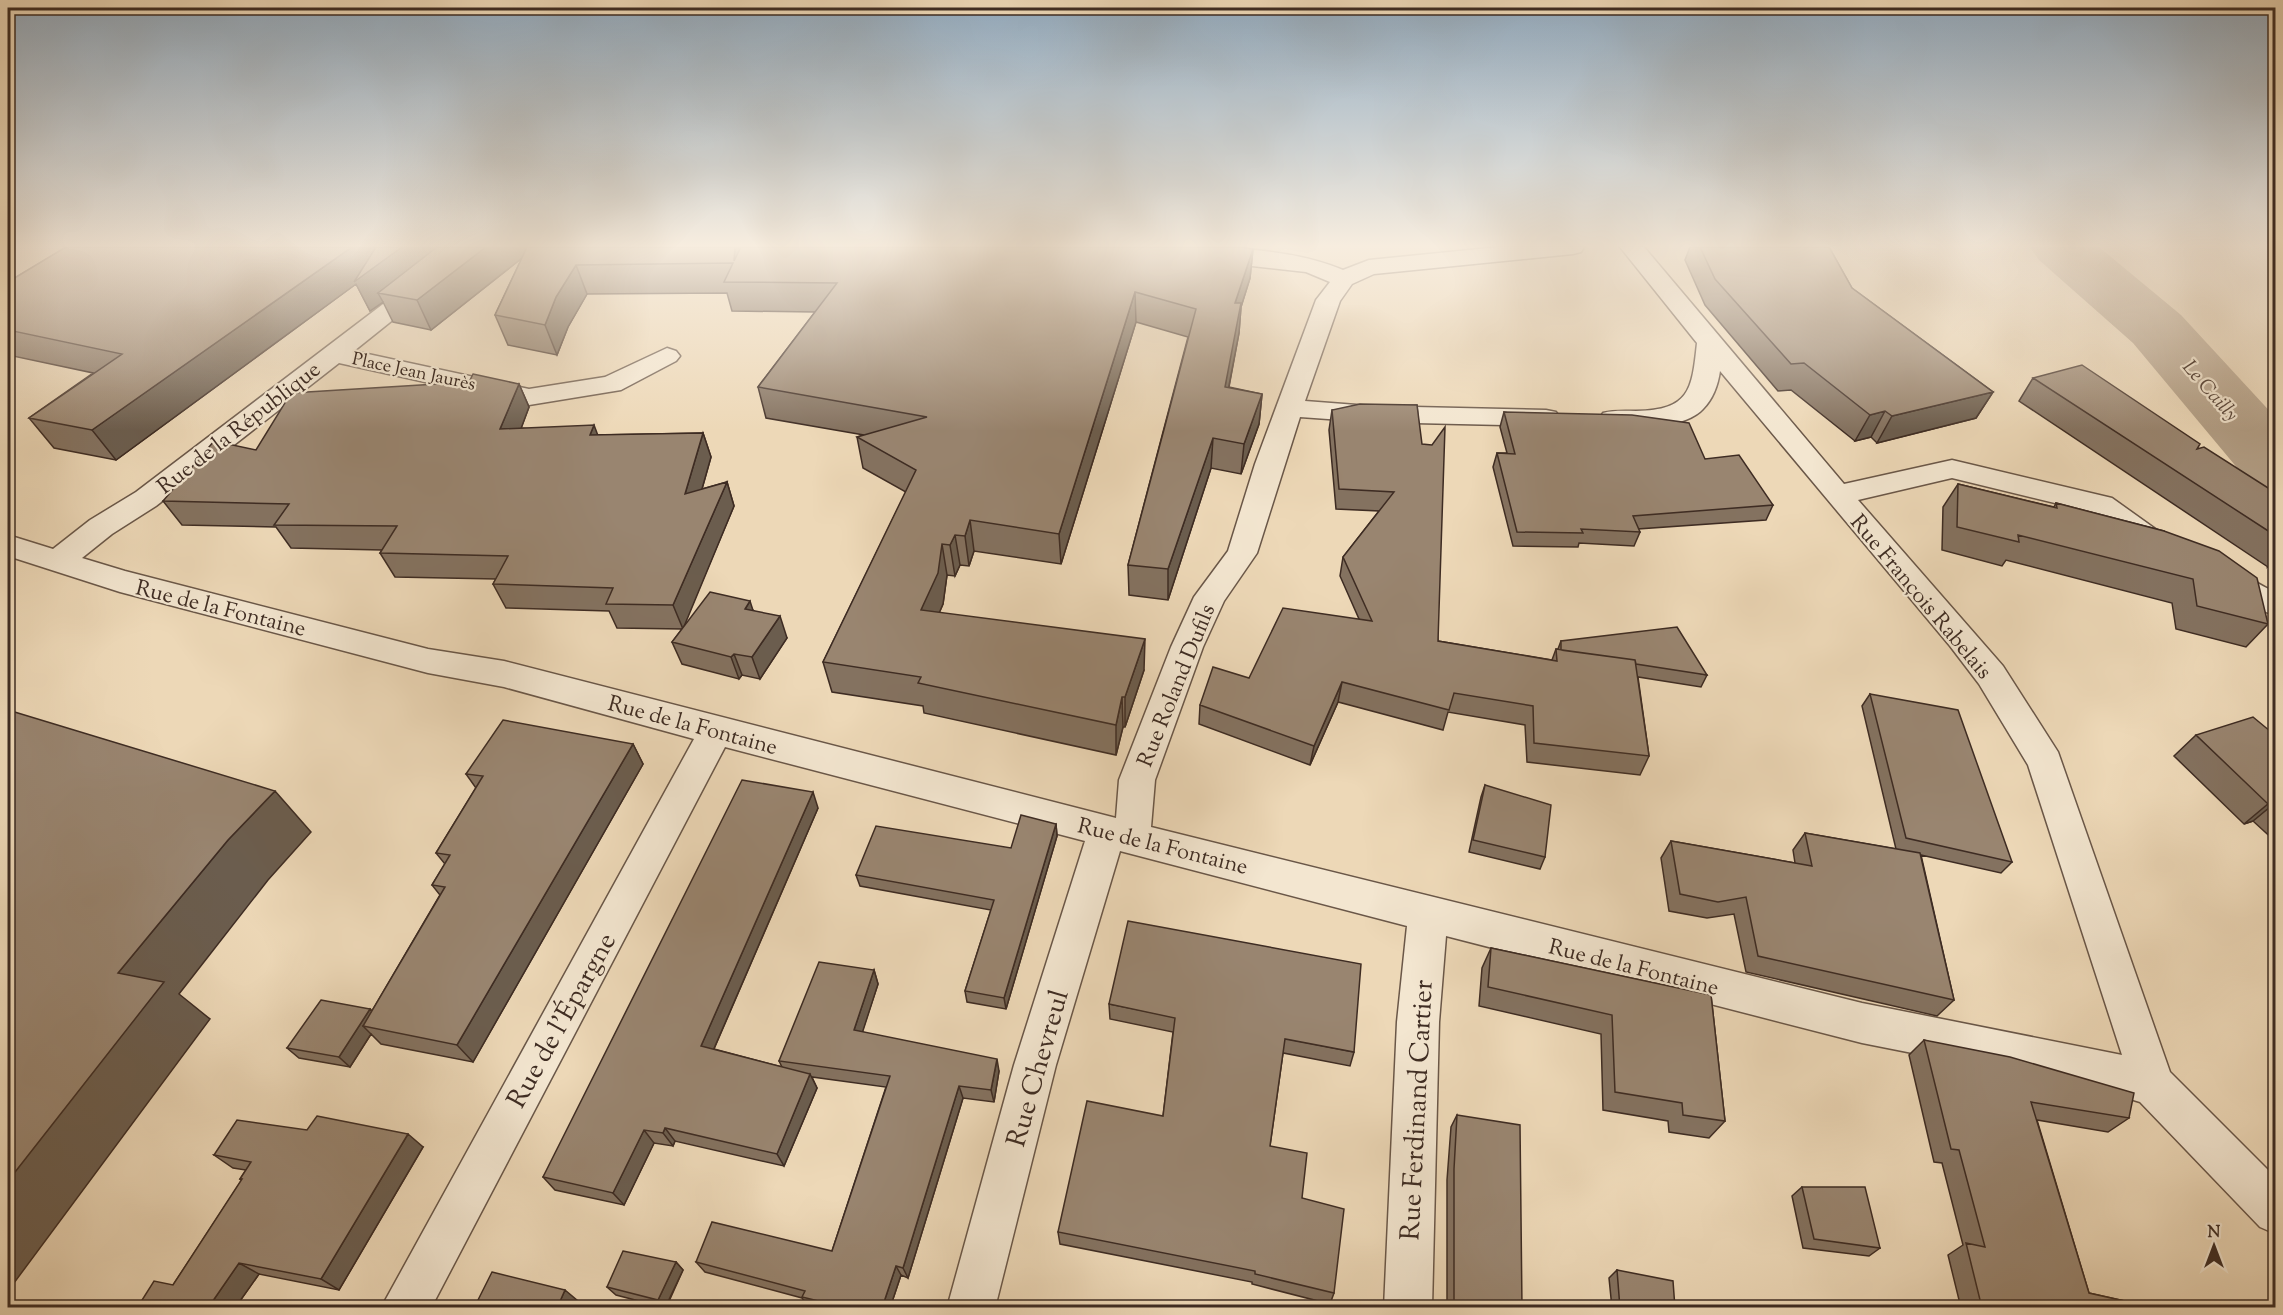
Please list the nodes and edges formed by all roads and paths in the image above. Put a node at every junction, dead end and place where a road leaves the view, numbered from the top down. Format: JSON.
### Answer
{"nodes":[{"id":1,"x":393,"y":308,"type":"edge"},
{"id":2,"x":1325,"y":308,"type":"edge"},
{"id":3,"x":1684,"y":308,"type":"edge"},
{"id":4,"x":1710,"y":339,"type":"junction"},
{"id":5,"x":333,"y":354,"type":"junction"},
{"id":6,"x":667,"y":356,"type":"dead end"},
{"id":7,"x":1290,"y":408,"type":"junction"},
{"id":8,"x":1837,"y":495,"type":"junction"},
{"id":9,"x":8,"y":545,"type":"edge"},
{"id":10,"x":59,"y":561,"type":"junction"},
{"id":11,"x":2276,"y":604,"type":"edge"},
{"id":12,"x":717,"y":731,"type":"junction"},
{"id":13,"x":1119,"y":833,"type":"junction"},
{"id":14,"x":1428,"y":914,"type":"junction"},
{"id":15,"x":2153,"y":1085,"type":"junction"},
{"id":16,"x":2276,"y":1211,"type":"edge"},
{"id":17,"x":1412,"y":1307,"type":"edge"},
{"id":18,"x":405,"y":1308,"type":"edge"},
{"id":19,"x":971,"y":1308,"type":"edge"}],
"edges":[{"from":1,"to":5,"type":"street","name":"Rue de la République"},
{"from":2,"to":7,"type":"street","name":"Rue Roland Dufils"},
{"from":3,"to":4,"type":"street","name":"Rue François Rabelais"},
{"from":4,"to":7,"type":"street"},
{"from":4,"to":8,"type":"street","name":"Rue François Rabelais"},
{"from":5,"to":6,"type":"street","name":"Place Jean Jaurès"},
{"from":5,"to":10,"type":"street","name":"Rue de la République"},
{"from":7,"to":13,"type":"street","name":"Rue Roland Dufils"},
{"from":8,"to":11,"type":"street"},
{"from":8,"to":15,"type":"street","name":"Rue François Rabelais"},
{"from":9,"to":10,"type":"street","name":"Rue de la Fontaine"},
{"from":10,"to":12,"type":"street","name":"Rue de la Fontaine"},
{"from":12,"to":13,"type":"street","name":"Rue de la Fontaine"},
{"from":12,"to":18,"type":"street","name":"Rue de l'Épargne"},
{"from":13,"to":14,"type":"street","name":"Rue de la Fontaine"},
{"from":13,"to":19,"type":"street","name":"Rue Chevreul"},
{"from":14,"to":15,"type":"street","name":"Rue de la Fontaine"},
{"from":14,"to":17,"type":"street","name":"Rue Ferdinand Cartier"},
{"from":15,"to":16,"type":"street","name":"Rue de la Fontaine"}]}
